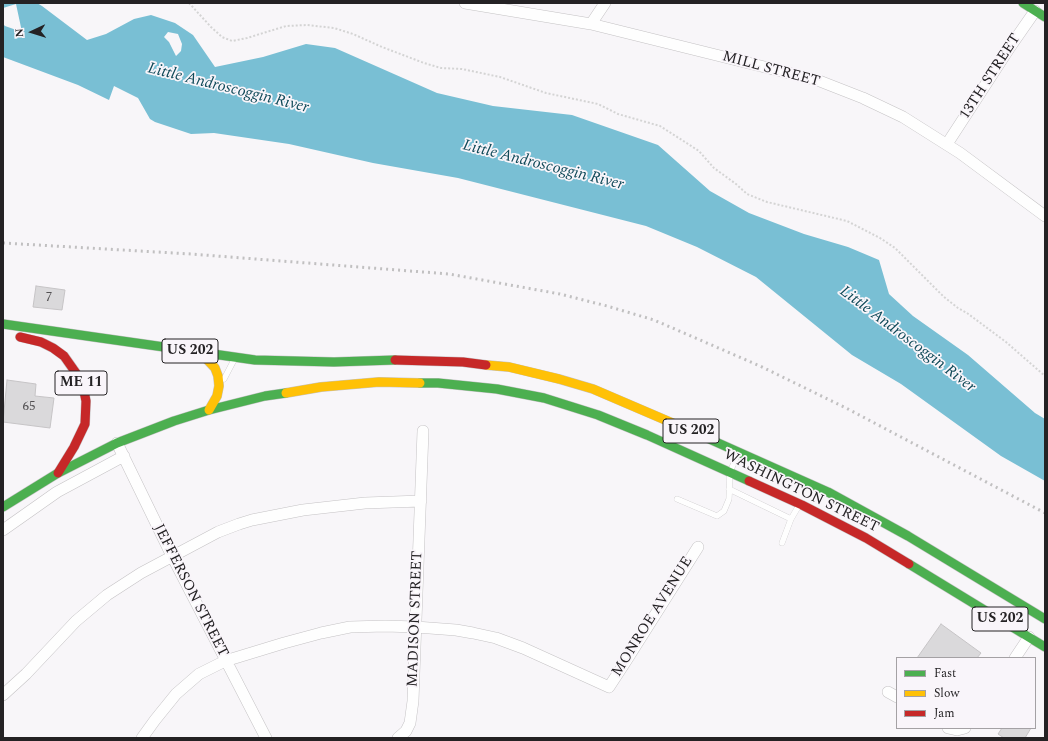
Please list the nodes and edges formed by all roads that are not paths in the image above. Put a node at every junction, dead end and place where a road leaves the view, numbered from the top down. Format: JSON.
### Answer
{"nodes":[{"id":1,"x":465,"y":3,"type":"edge"},
{"id":2,"x":605,"y":3,"type":"edge"},
{"id":3,"x":1023,"y":3,"type":"edge"},
{"id":4,"x":1035,"y":11,"type":"junction"},
{"id":5,"x":1045,"y":17,"type":"edge"},
{"id":6,"x":591,"y":24,"type":"junction"},
{"id":7,"x":947,"y":144,"type":"junction"},
{"id":8,"x":1045,"y":216,"type":"edge"},
{"id":9,"x":3,"y":324,"type":"edge"},
{"id":10,"x":9,"y":335,"type":"dead end"},
{"id":11,"x":200,"y":352,"type":"junction"},
{"id":12,"x":236,"y":357,"type":"junction"},
{"id":13,"x":220,"y":386,"type":"junction"},
{"id":14,"x":209,"y":410,"type":"junction"},
{"id":15,"x":423,"y":431,"type":"dead end"},
{"id":16,"x":117,"y":443,"type":"junction"},
{"id":17,"x":738,"y":452,"type":"junction"},
{"id":18,"x":124,"y":456,"type":"junction"},
{"id":19,"x":730,"y":472,"type":"junction"},
{"id":20,"x":58,"y":473,"type":"junction"},
{"id":21,"x":729,"y":489,"type":"junction"},
{"id":22,"x":677,"y":499,"type":"dead end"},
{"id":23,"x":421,"y":500,"type":"junction"},
{"id":24,"x":800,"y":504,"type":"junction"},
{"id":25,"x":3,"y":507,"type":"edge"},
{"id":26,"x":791,"y":519,"type":"junction"},
{"id":27,"x":3,"y":530,"type":"edge"},
{"id":28,"x":782,"y":543,"type":"dead end"},
{"id":29,"x":698,"y":547,"type":"dead end"},
{"id":30,"x":172,"y":556,"type":"junction"},
{"id":31,"x":1045,"y":619,"type":"edge"},
{"id":32,"x":416,"y":627,"type":"junction"},
{"id":33,"x":1029,"y":638,"type":"junction"},
{"id":34,"x":1045,"y":647,"type":"edge"},
{"id":35,"x":1017,"y":657,"type":"edge"},
{"id":36,"x":225,"y":661,"type":"junction"},
{"id":37,"x":3,"y":695,"type":"edge"},
{"id":38,"x":400,"y":736,"type":"edge"},
{"id":39,"x":142,"y":738,"type":"edge"},
{"id":40,"x":266,"y":738,"type":"edge"}],
"edges":[{"from":1,"to":6,"type":"street","name":"MILL STREET"},
{"from":2,"to":6,"type":"street"},
{"from":3,"to":4,"type":"main road"},
{"from":4,"to":5,"type":"main road"},
{"from":4,"to":7,"type":"street","name":"13TH STREET"},
{"from":6,"to":7,"type":"street","name":"MILL STREET"},
{"from":7,"to":8,"type":"street","name":"MILL STREET"},
{"from":9,"to":11,"type":"main road","number":"US 202"},
{"from":10,"to":20,"type":"main road","number":"ME 11"},
{"from":11,"to":12,"type":"main road","number":"US 202"},
{"from":11,"to":13,"type":"main road"},
{"from":12,"to":13,"type":"lane"},
{"from":12,"to":17,"type":"main road","number":"US 202"},
{"from":13,"to":14,"type":"main road"},
{"from":14,"to":16,"type":"main road","name":"WASHINGTON STREET","number":"US 202"},
{"from":14,"to":19,"type":"main road","name":"WASHINGTON STREET","number":"US 202"},
{"from":15,"to":23,"type":"street","name":"MADISON STREET"},
{"from":16,"to":18,"type":"street","name":"JEFFERSON STREET"},
{"from":16,"to":20,"type":"main road","name":"WASHINGTON STREET","number":"US 202"},
{"from":17,"to":19,"type":"lane"},
{"from":17,"to":31,"type":"main road","number":"US 202"},
{"from":18,"to":27,"type":"street"},
{"from":18,"to":30,"type":"street","name":"JEFFERSON STREET"},
{"from":19,"to":21,"type":"lane"},
{"from":19,"to":24,"type":"main road","name":"WASHINGTON STREET","number":"US 202"},
{"from":20,"to":25,"type":"main road","name":"WASHINGTON STREET","number":"US 202"},
{"from":21,"to":22,"type":"lane"},
{"from":21,"to":26,"type":"lane"},
{"from":23,"to":30,"type":"street"},
{"from":23,"to":32,"type":"street","name":"MADISON STREET"},
{"from":24,"to":26,"type":"lane"},
{"from":24,"to":33,"type":"main road","name":"WASHINGTON STREET","number":"US 202"},
{"from":26,"to":28,"type":"lane"},
{"from":29,"to":32,"type":"street","name":"MONROE AVENUE"},
{"from":30,"to":36,"type":"street","name":"JEFFERSON STREET"},
{"from":30,"to":37,"type":"street"},
{"from":32,"to":36,"type":"street"},
{"from":32,"to":38,"type":"street","name":"MADISON STREET"},
{"from":33,"to":34,"type":"main road","name":"WASHINGTON STREET","number":"US 202"},
{"from":33,"to":35,"type":"street"},
{"from":36,"to":39,"type":"street"},
{"from":36,"to":40,"type":"street","name":"JEFFERSON STREET"}]}
